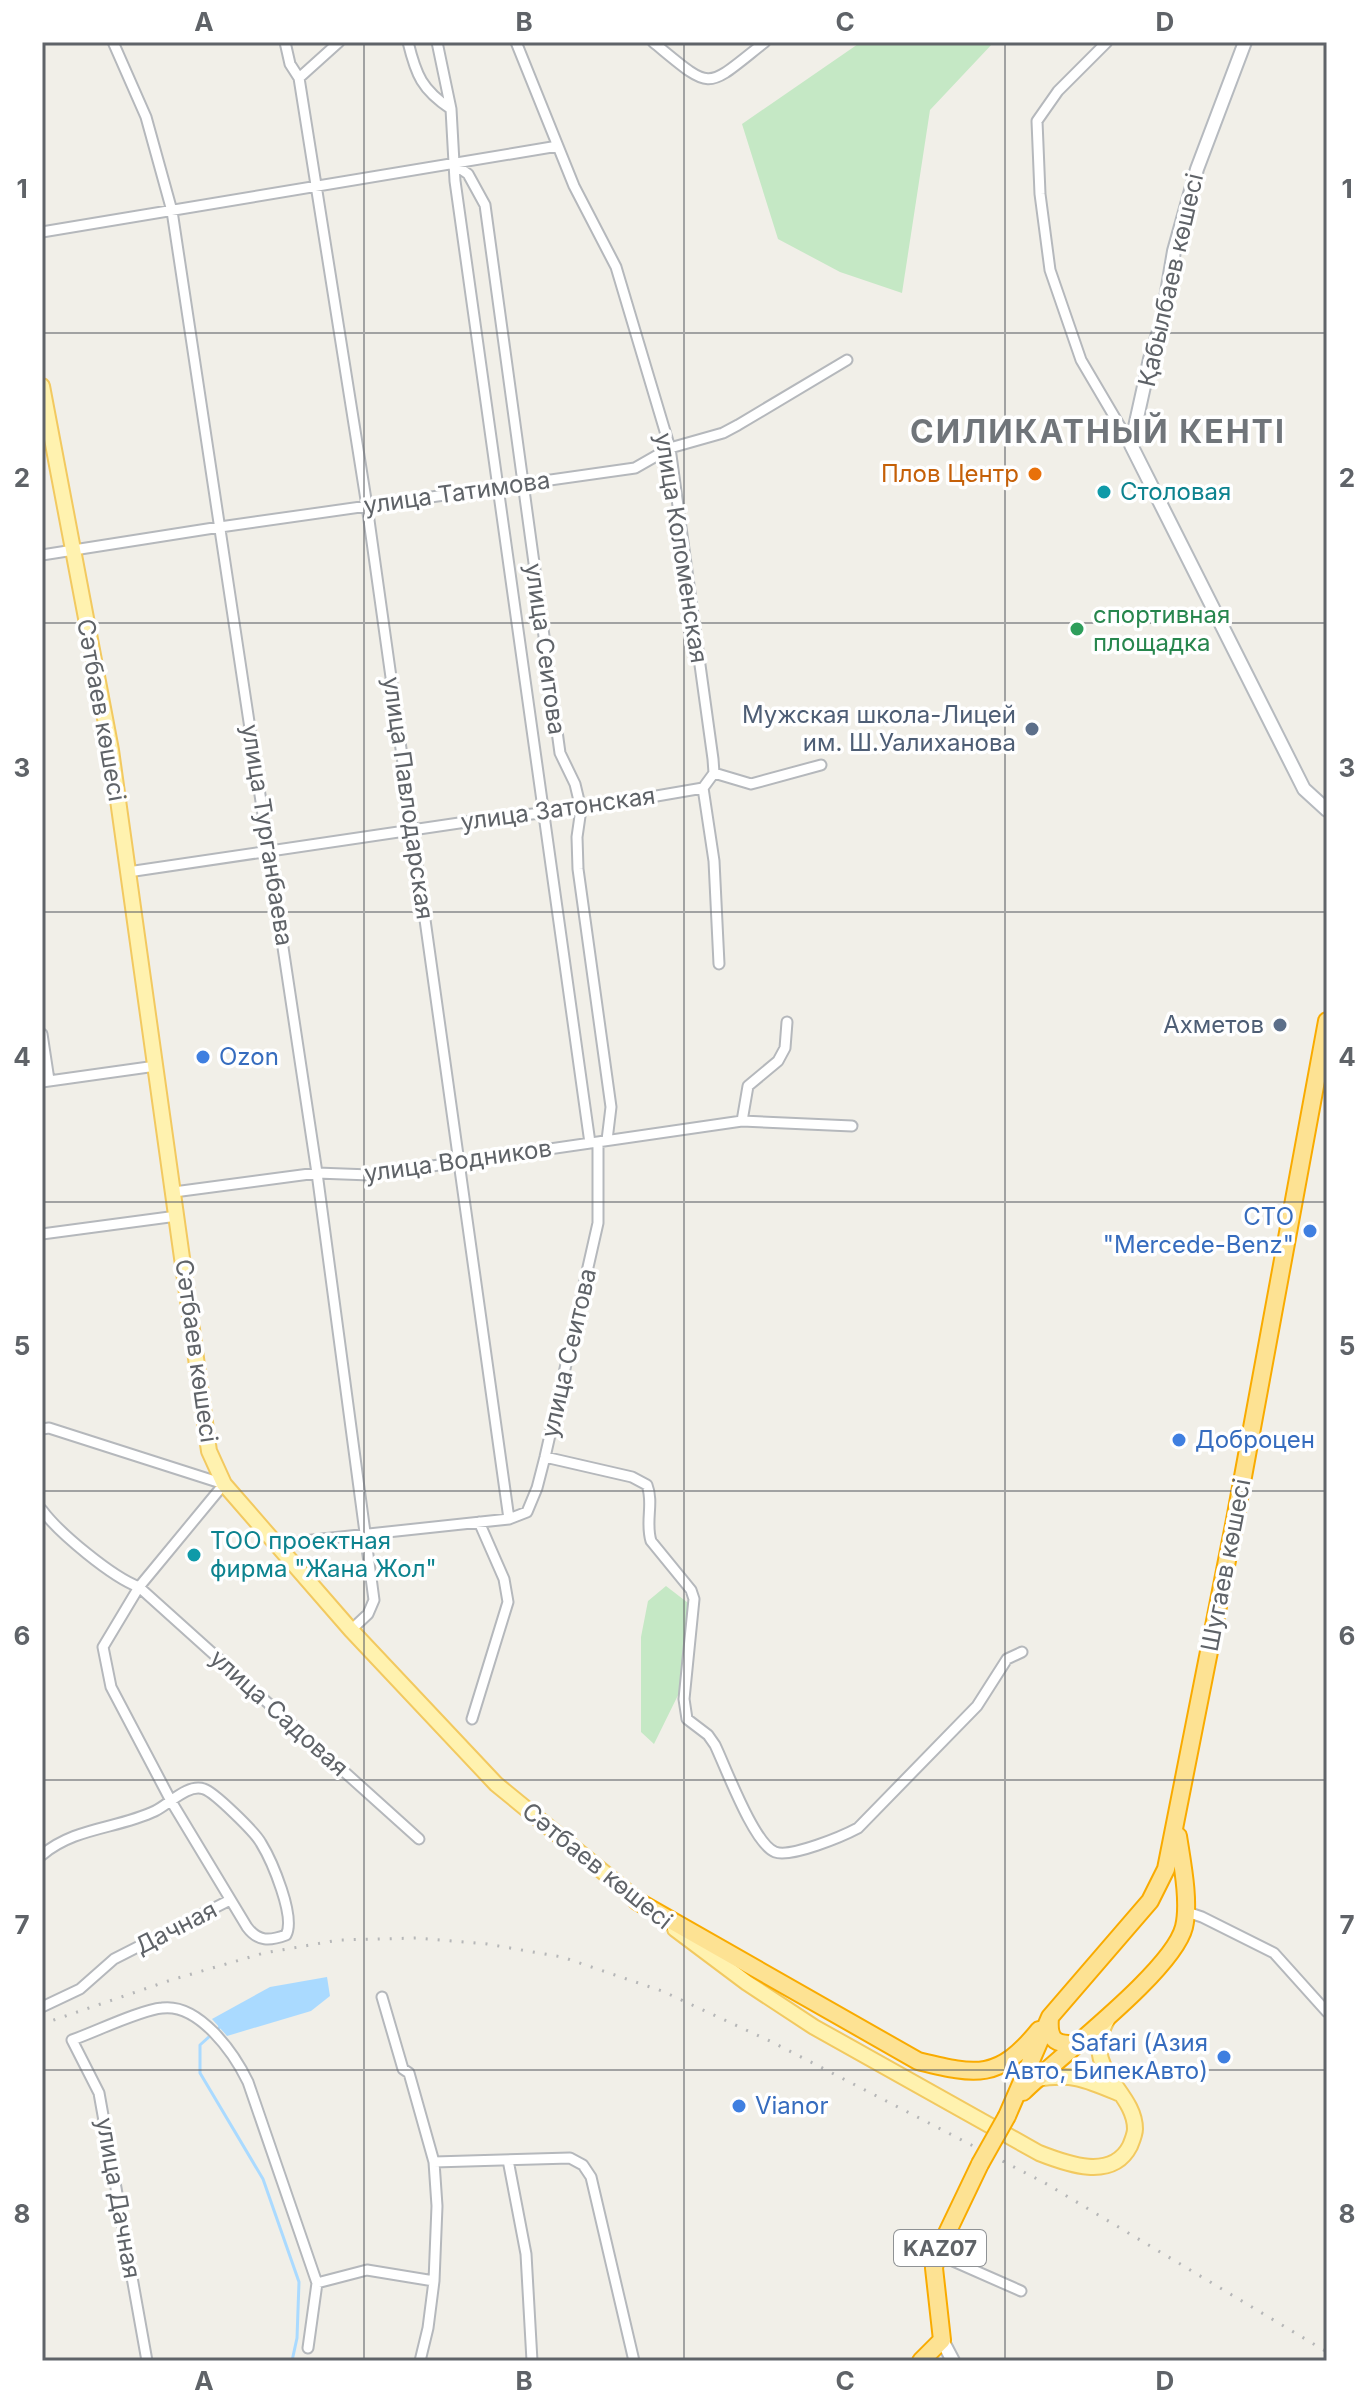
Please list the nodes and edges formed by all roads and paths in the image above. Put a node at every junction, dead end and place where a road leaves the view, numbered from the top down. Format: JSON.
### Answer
{"nodes":[{"id":1,"x":113,"y":42,"type":"edge"},
{"id":2,"x":285,"y":42,"type":"edge"},
{"id":3,"x":339,"y":42,"type":"edge"},
{"id":4,"x":408,"y":42,"type":"edge"},
{"id":5,"x":437,"y":42,"type":"edge"},
{"id":6,"x":516,"y":42,"type":"edge"},
{"id":7,"x":653,"y":42,"type":"edge"},
{"id":8,"x":765,"y":42,"type":"edge"},
{"id":9,"x":1107,"y":42,"type":"edge"},
{"id":10,"x":1245,"y":42,"type":"edge"},
{"id":11,"x":299,"y":78,"type":"junction"},
{"id":12,"x":451,"y":109,"type":"junction"},
{"id":13,"x":558,"y":146,"type":"junction"},
{"id":14,"x":455,"y":165,"type":"junction"},
{"id":15,"x":317,"y":187,"type":"junction"},
{"id":16,"x":172,"y":211,"type":"junction"},
{"id":17,"x":42,"y":232,"type":"edge"},
{"id":18,"x":847,"y":360,"type":"dead end"},
{"id":19,"x":42,"y":386,"type":"edge"},
{"id":20,"x":1131,"y":445,"type":"junction"},
{"id":21,"x":670,"y":448,"type":"junction"},
{"id":22,"x":522,"y":484,"type":"junction"},
{"id":23,"x":497,"y":488,"type":"junction"},
{"id":24,"x":367,"y":506,"type":"junction"},
{"id":25,"x":220,"y":527,"type":"junction"},
{"id":26,"x":72,"y":550,"type":"junction"},
{"id":27,"x":42,"y":555,"type":"edge"},
{"id":28,"x":821,"y":765,"type":"dead end"},
{"id":29,"x":714,"y":773,"type":"junction"},
{"id":30,"x":703,"y":788,"type":"junction"},
{"id":31,"x":581,"y":809,"type":"junction"},
{"id":32,"x":1326,"y":811,"type":"edge"},
{"id":33,"x":543,"y":813,"type":"junction"},
{"id":34,"x":412,"y":829,"type":"junction"},
{"id":35,"x":269,"y":851,"type":"junction"},
{"id":36,"x":128,"y":872,"type":"junction"},
{"id":37,"x":719,"y":964,"type":"dead end"},
{"id":38,"x":1327,"y":1021,"type":"edge"},
{"id":39,"x":787,"y":1022,"type":"dead end"},
{"id":40,"x":42,"y":1034,"type":"edge"},
{"id":41,"x":156,"y":1066,"type":"junction"},
{"id":42,"x":45,"y":1081,"type":"edge"},
{"id":43,"x":742,"y":1121,"type":"junction"},
{"id":44,"x":852,"y":1126,"type":"dead end"},
{"id":45,"x":598,"y":1142,"type":"junction"},
{"id":46,"x":458,"y":1162,"type":"junction"},
{"id":47,"x":317,"y":1173,"type":"junction"},
{"id":48,"x":174,"y":1192,"type":"junction"},
{"id":49,"x":177,"y":1216,"type":"junction"},
{"id":50,"x":42,"y":1234,"type":"edge"},
{"id":51,"x":42,"y":1429,"type":"edge"},
{"id":52,"x":545,"y":1457,"type":"junction"},
{"id":53,"x":224,"y":1484,"type":"junction"},
{"id":54,"x":42,"y":1510,"type":"edge"},
{"id":55,"x":509,"y":1519,"type":"junction"},
{"id":56,"x":479,"y":1522,"type":"junction"},
{"id":57,"x":366,"y":1535,"type":"junction"},
{"id":58,"x":275,"y":1544,"type":"junction"},
{"id":59,"x":139,"y":1587,"type":"junction"},
{"id":60,"x":351,"y":1630,"type":"junction"},
{"id":61,"x":1022,"y":1652,"type":"dead end"},
{"id":62,"x":472,"y":1719,"type":"dead end"},
{"id":63,"x":171,"y":1801,"type":"junction"},
{"id":64,"x":1176,"y":1827,"type":"junction"},
{"id":65,"x":419,"y":1839,"type":"dead end"},
{"id":66,"x":42,"y":1855,"type":"edge"},
{"id":67,"x":230,"y":1900,"type":"junction"},
{"id":68,"x":637,"y":1901,"type":"junction"},
{"id":69,"x":1150,"y":1901,"type":"junction"},
{"id":70,"x":1187,"y":1912,"type":"junction"},
{"id":71,"x":382,"y":1997,"type":"dead end"},
{"id":72,"x":42,"y":2007,"type":"edge"},
{"id":73,"x":1327,"y":2012,"type":"edge"},
{"id":74,"x":1111,"y":2013,"type":"junction"},
{"id":75,"x":1050,"y":2017,"type":"junction"},
{"id":76,"x":1079,"y":2044,"type":"junction"},
{"id":77,"x":1036,"y":2079,"type":"junction"},
{"id":78,"x":1118,"y":2093,"type":"junction"},
{"id":79,"x":1016,"y":2099,"type":"junction"},
{"id":80,"x":508,"y":2160,"type":"junction"},
{"id":81,"x":434,"y":2162,"type":"junction"},
{"id":82,"x":937,"y":2254,"type":"junction"},
{"id":83,"x":434,"y":2281,"type":"junction"},
{"id":84,"x":317,"y":2283,"type":"junction"},
{"id":85,"x":1021,"y":2291,"type":"dead end"},
{"id":86,"x":942,"y":2340,"type":"junction"},
{"id":87,"x":308,"y":2348,"type":"dead end"},
{"id":88,"x":147,"y":2361,"type":"edge"},
{"id":89,"x":420,"y":2361,"type":"edge"},
{"id":90,"x":532,"y":2361,"type":"edge"},
{"id":91,"x":634,"y":2361,"type":"edge"},
{"id":92,"x":921,"y":2361,"type":"edge"},
{"id":93,"x":953,"y":2361,"type":"edge"}],
"edges":[{"from":1,"to":16,"type":"street","name":"улица Турганбаева"},
{"from":2,"to":11,"type":"street","name":"улица Павлодарская"},
{"from":3,"to":11,"type":"street"},
{"from":4,"to":12,"type":"street"},
{"from":5,"to":12,"type":"street","name":"улица Сеитова"},
{"from":6,"to":13,"type":"street","name":"улица Коломенская"},
{"from":7,"to":8,"type":"street"},
{"from":9,"to":20,"type":"street"},
{"from":10,"to":20,"type":"main road","name":"Қабылбаев көшесі"},
{"from":11,"to":15,"type":"street","name":"улица Павлодарская"},
{"from":12,"to":14,"type":"street","name":"улица Сеитова"},
{"from":13,"to":14,"type":"street"},
{"from":13,"to":21,"type":"street","name":"улица Коломенская"},
{"from":14,"to":15,"type":"street"},
{"from":14,"to":22,"type":"street","name":"улица Сеитова"},
{"from":14,"to":23,"type":"street","name":"улица Сеитова"},
{"from":15,"to":16,"type":"street"},
{"from":15,"to":24,"type":"street","name":"улица Павлодарская"},
{"from":16,"to":17,"type":"street"},
{"from":16,"to":25,"type":"street","name":"улица Турганбаева"},
{"from":18,"to":21,"type":"street","name":"улица Татимова"},
{"from":19,"to":26,"type":"main road","name":"Сәтбаев көшесі"},
{"from":20,"to":32,"type":"main road"},
{"from":21,"to":22,"type":"street","name":"улица Татимова"},
{"from":21,"to":29,"type":"street","name":"улица Коломенская"},
{"from":22,"to":23,"type":"street","name":"улица Татимова"},
{"from":22,"to":31,"type":"street","name":"улица Сеитова"},
{"from":23,"to":24,"type":"street","name":"улица Татимова"},
{"from":23,"to":33,"type":"street","name":"улица Сеитова"},
{"from":24,"to":25,"type":"street","name":"улица Татимова"},
{"from":24,"to":34,"type":"street","name":"улица Павлодарская"},
{"from":25,"to":26,"type":"street","name":"улица Татимова"},
{"from":25,"to":35,"type":"street","name":"улица Турганбаева"},
{"from":26,"to":27,"type":"street","name":"улица Татимова"},
{"from":26,"to":36,"type":"main road","name":"Сәтбаев көшесі"},
{"from":28,"to":29,"type":"street"},
{"from":29,"to":30,"type":"street"},
{"from":30,"to":31,"type":"street","name":"улица Затонская"},
{"from":30,"to":37,"type":"street"},
{"from":31,"to":33,"type":"street","name":"улица Затонская"},
{"from":31,"to":45,"type":"street","name":"улица Сеитова"},
{"from":33,"to":34,"type":"street","name":"улица Затонская"},
{"from":33,"to":45,"type":"street","name":"улица Сеитова"},
{"from":34,"to":35,"type":"street","name":"улица Затонская"},
{"from":34,"to":46,"type":"street","name":"улица Павлодарская"},
{"from":35,"to":36,"type":"street","name":"улица Затонская"},
{"from":35,"to":47,"type":"street","name":"улица Турганбаева"},
{"from":36,"to":41,"type":"main road","name":"Сәтбаев көшесі"},
{"from":38,"to":64,"type":"highway","name":"Шугаев көшесі","number":"KAZ07"},
{"from":39,"to":43,"type":"street"},
{"from":40,"to":42,"type":"street"},
{"from":41,"to":42,"type":"street"},
{"from":41,"to":48,"type":"main road","name":"Сәтбаев көшесі"},
{"from":43,"to":44,"type":"street","name":"улица Водников"},
{"from":43,"to":45,"type":"street","name":"улица Водников"},
{"from":45,"to":46,"type":"street","name":"улица Водников"},
{"from":45,"to":52,"type":"street","name":"улица Сеитова"},
{"from":46,"to":47,"type":"street","name":"улица Водников"},
{"from":46,"to":55,"type":"street","name":"улица Павлодарская"},
{"from":47,"to":48,"type":"street","name":"улица Водников"},
{"from":47,"to":57,"type":"street","name":"улица Турганбаева"},
{"from":48,"to":49,"type":"main road","name":"Сәтбаев көшесі"},
{"from":49,"to":50,"type":"street"},
{"from":49,"to":53,"type":"main road","name":"Сәтбаев көшесі"},
{"from":51,"to":53,"type":"street"},
{"from":52,"to":55,"type":"street","name":"улица Сеитова"},
{"from":52,"to":61,"type":"street"},
{"from":53,"to":58,"type":"main road","name":"Сәтбаев көшесі"},
{"from":53,"to":59,"type":"street"},
{"from":54,"to":59,"type":"street","name":"улица Садовая"},
{"from":55,"to":56,"type":"street"},
{"from":56,"to":57,"type":"street"},
{"from":56,"to":62,"type":"street"},
{"from":57,"to":58,"type":"street"},
{"from":57,"to":60,"type":"street","name":"улица Турганбаева"},
{"from":58,"to":60,"type":"main road","name":"Сәтбаев көшесі"},
{"from":59,"to":63,"type":"street"},
{"from":59,"to":65,"type":"street","name":"улица Садовая"},
{"from":60,"to":68,"type":"main road","name":"Сәтбаев көшесі"},
{"from":63,"to":66,"type":"street","name":"Дачная"},
{"from":63,"to":67,"type":"street"},
{"from":63,"to":67,"type":"street","name":"Дачная"},
{"from":64,"to":69,"type":"highway","name":"Шугаев көшесі","number":"KAZ07"},
{"from":64,"to":70,"type":"highway","name":"Шугаев көшесі","number":"KAZ07"},
{"from":67,"to":72,"type":"street","name":"Дачная"},
{"from":68,"to":75,"type":"highway"},
{"from":68,"to":78,"type":"main road","name":"Сәтбаев көшесі"},
{"from":69,"to":70,"type":"highway"},
{"from":69,"to":75,"type":"highway","name":"Шугаев көшесі","number":"KAZ07"},
{"from":70,"to":73,"type":"street"},
{"from":70,"to":74,"type":"highway","name":"Шугаев көшесі","number":"KAZ07"},
{"from":71,"to":81,"type":"street"},
{"from":74,"to":76,"type":"highway","name":"Шугаев көшесі","number":"KAZ07"},
{"from":74,"to":78,"type":"main road","name":"Сәтбаев көшесі"},
{"from":75,"to":76,"type":"highway"},
{"from":75,"to":79,"type":"highway","name":"Шугаев көшесі","number":"KAZ07"},
{"from":76,"to":77,"type":"highway","number":"KAZ07"},
{"from":77,"to":78,"type":"main road"},
{"from":77,"to":79,"type":"highway","name":"Шугаев көшесі"},
{"from":79,"to":82,"type":"highway","name":"Шугаев көшесі","number":"KAZ07","bridge":true},
{"from":80,"to":81,"type":"street"},
{"from":80,"to":90,"type":"street"},
{"from":80,"to":91,"type":"street"},
{"from":81,"to":83,"type":"street"},
{"from":82,"to":85,"type":"street"},
{"from":82,"to":86,"type":"highway","name":"Шугаев көшесі","number":"KAZ07"},
{"from":83,"to":84,"type":"street"},
{"from":83,"to":89,"type":"street"},
{"from":84,"to":87,"type":"street"},
{"from":84,"to":88,"type":"street","name":"улица Дачная"},
{"from":86,"to":92,"type":"highway"},
{"from":86,"to":93,"type":"main road","name":"Шугаев көшесі"}]}
